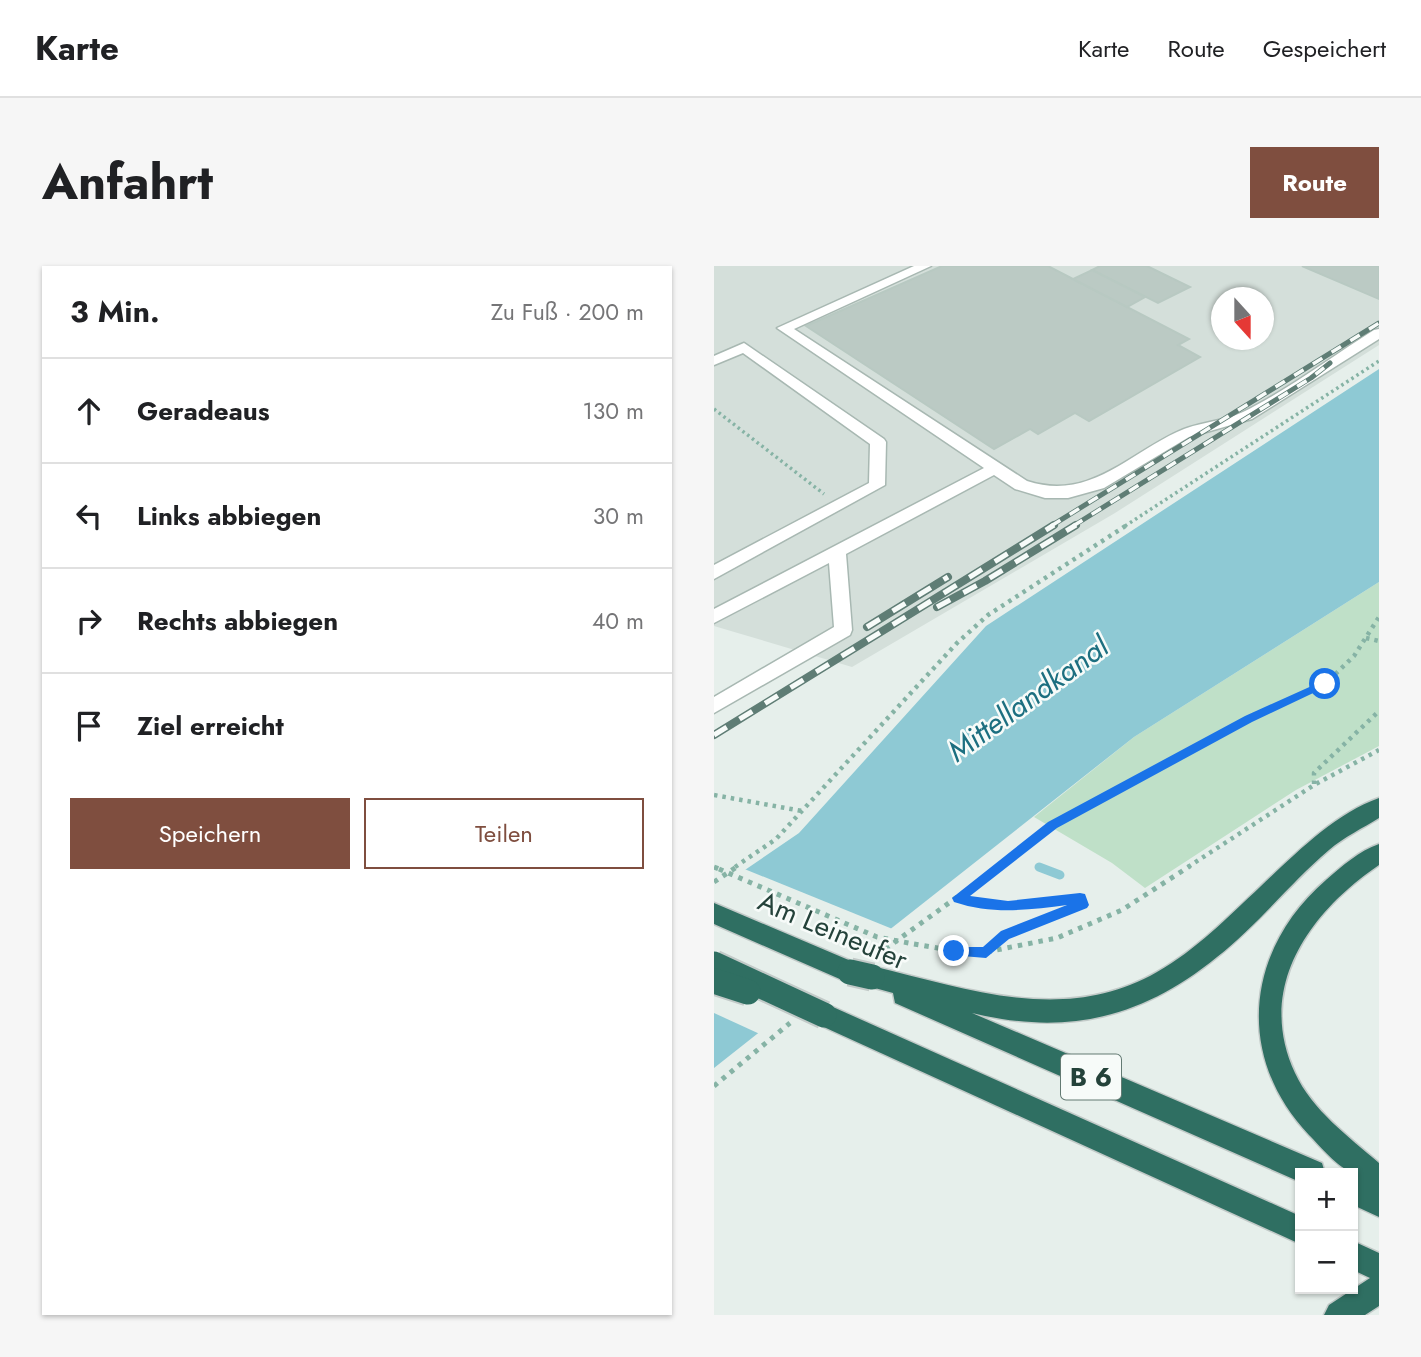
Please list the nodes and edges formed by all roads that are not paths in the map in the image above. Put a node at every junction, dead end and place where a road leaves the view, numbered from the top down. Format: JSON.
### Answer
{"nodes":[{"id":1,"x":925,"y":266,"type":"edge"},
{"id":2,"x":1379,"y":333,"type":"edge"},
{"id":3,"x":714,"y":361,"type":"edge"},
{"id":4,"x":995,"y":468,"type":"junction"},
{"id":5,"x":837,"y":552,"type":"junction"},
{"id":6,"x":714,"y":573,"type":"edge"},
{"id":7,"x":714,"y":617,"type":"edge"},
{"id":8,"x":714,"y":706,"type":"edge"},
{"id":9,"x":1379,"y":807,"type":"edge"},
{"id":10,"x":1379,"y":853,"type":"edge"},
{"id":11,"x":714,"y":913,"type":"edge"},
{"id":12,"x":714,"y":964,"type":"edge"},
{"id":13,"x":864,"y":976,"type":"junction"},
{"id":14,"x":714,"y":981,"type":"edge"},
{"id":15,"x":824,"y":1015,"type":"junction"},
{"id":16,"x":1301,"y":1168,"type":"edge"},
{"id":17,"x":1379,"y":1181,"type":"edge"},
{"id":18,"x":1358,"y":1193,"type":"edge"},
{"id":19,"x":1379,"y":1203,"type":"edge"},
{"id":20,"x":1295,"y":1228,"type":"edge"},
{"id":21,"x":1358,"y":1258,"type":"edge"},
{"id":22,"x":1379,"y":1268,"type":"edge"},
{"id":23,"x":1379,"y":1289,"type":"edge"},
{"id":24,"x":1339,"y":1315,"type":"edge"}],
"edges":[{"from":1,"to":4,"type":"lane"},
{"from":2,"to":4,"type":"lane"},
{"from":3,"to":6,"type":"lane"},
{"from":4,"to":5,"type":"lane"},
{"from":5,"to":7,"type":"lane"},
{"from":5,"to":8,"type":"lane"},
{"from":9,"to":13,"type":"highway"},
{"from":10,"to":17,"type":"highway"},
{"from":11,"to":13,"type":"highway","name":"Am Leineufer","number":"B 6"},
{"from":12,"to":15,"type":"highway","number":"B 6","bridge":true},
{"from":13,"to":16,"type":"highway","name":"Am Leineufer","number":"B 6"},
{"from":14,"to":15,"type":"highway","bridge":true},
{"from":15,"to":20,"type":"highway","number":"B 6"},
{"from":18,"to":19,"type":"highway"},
{"from":21,"to":22,"type":"highway"},
{"from":23,"to":24,"type":"highway"}]}
